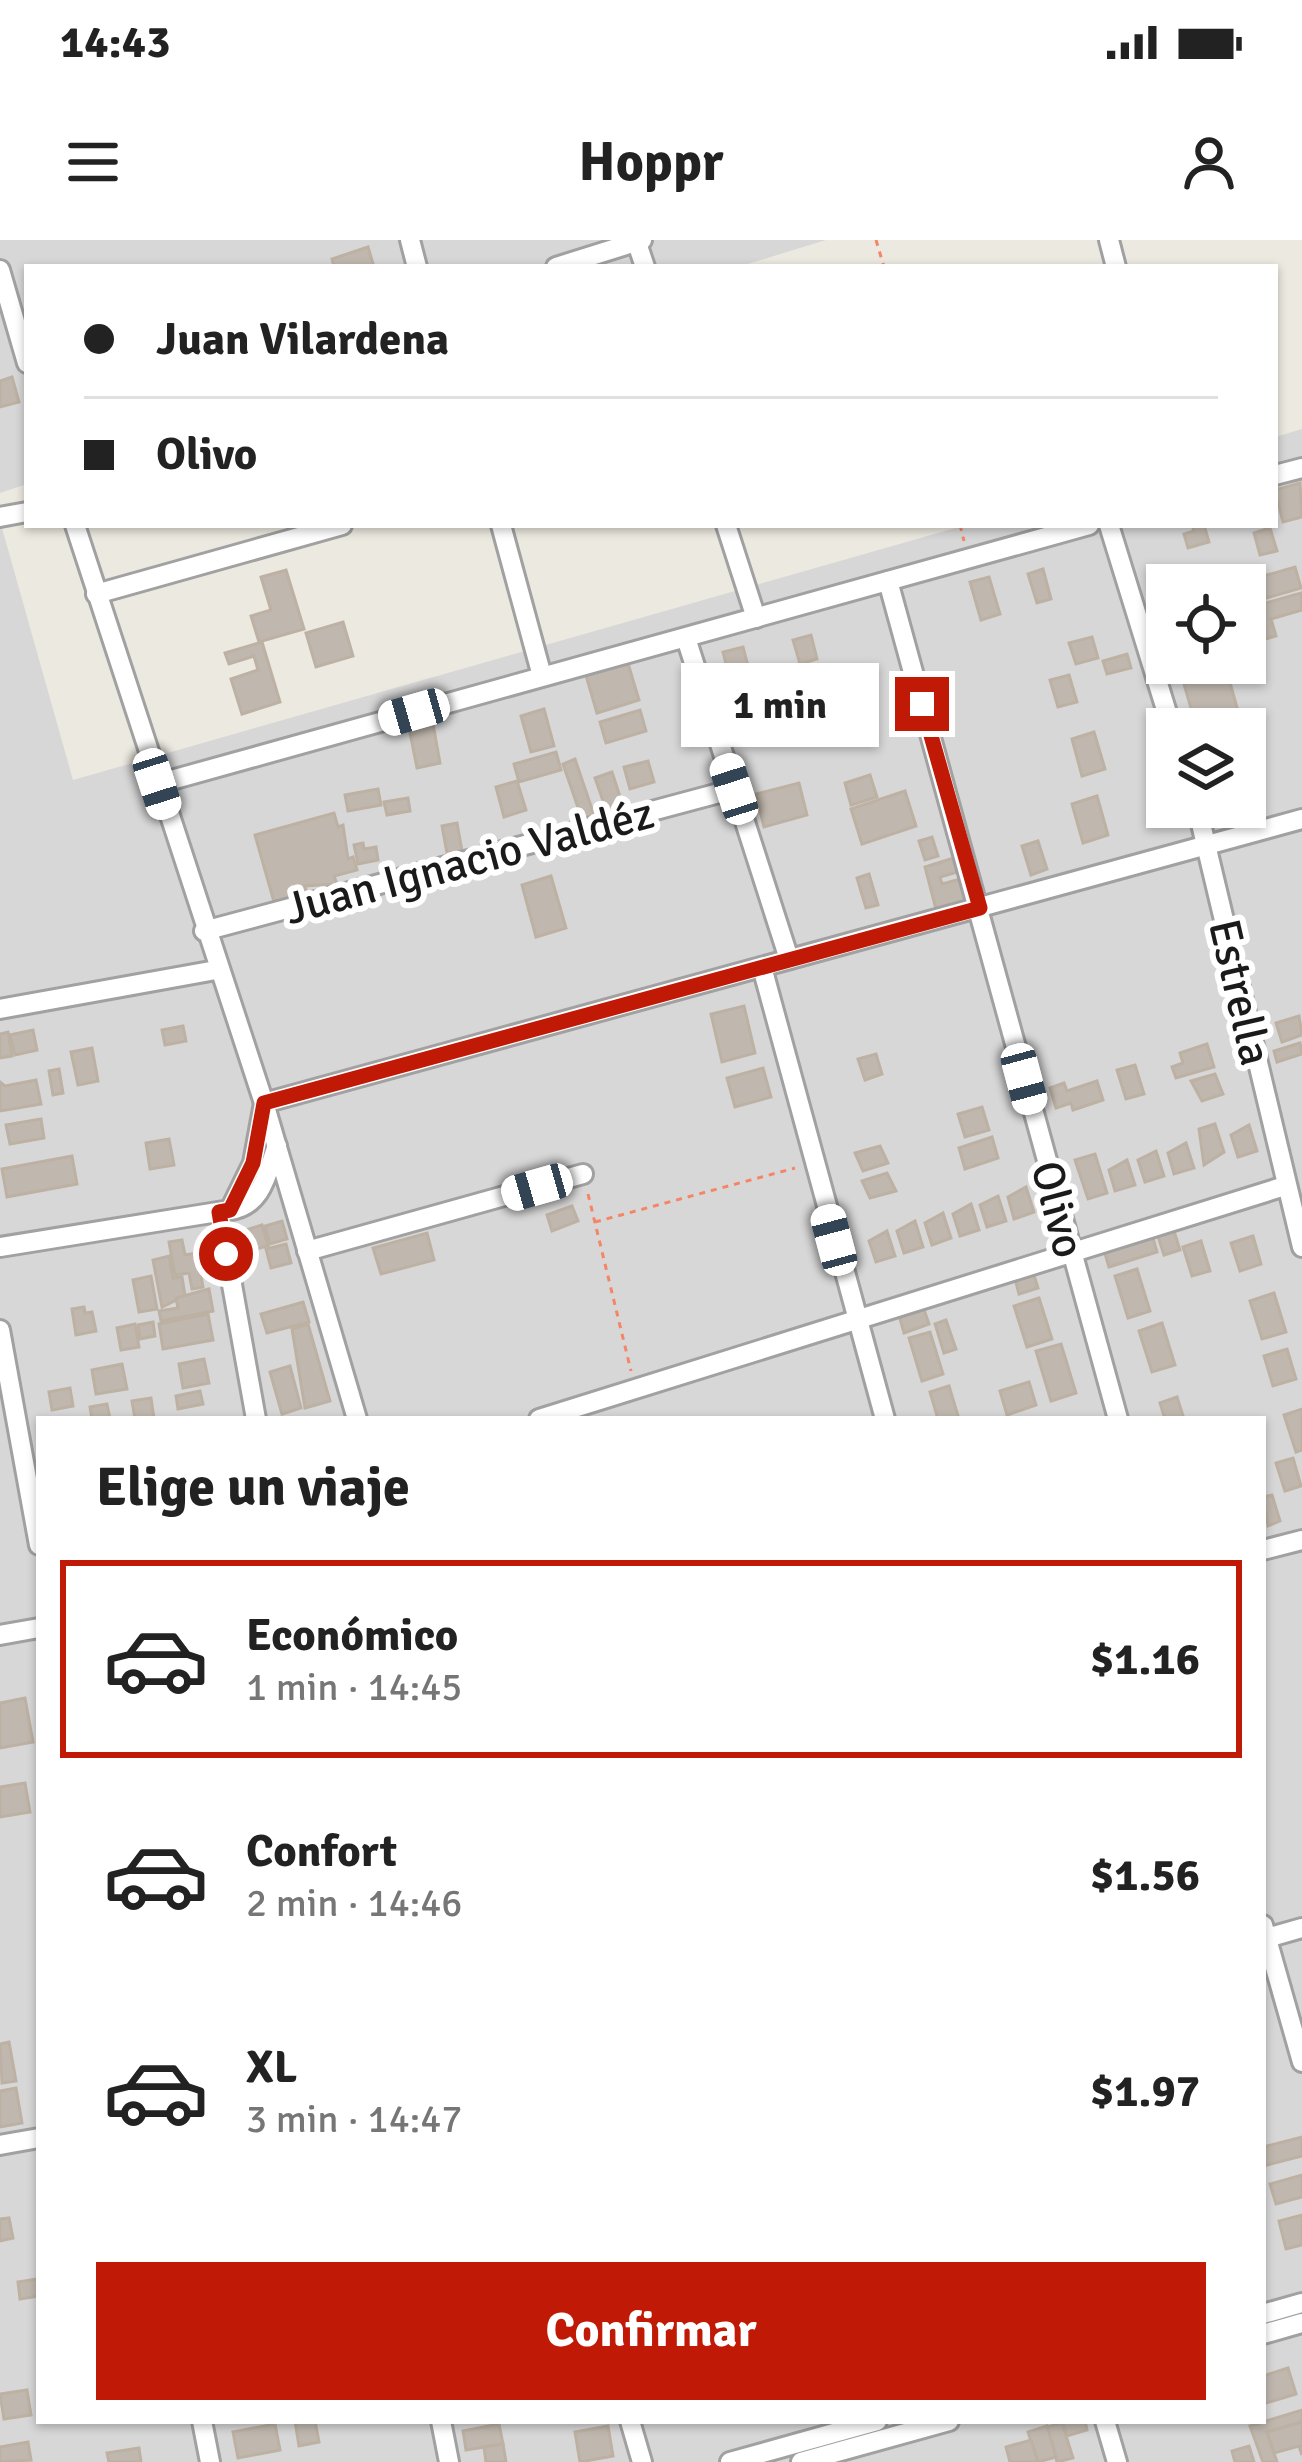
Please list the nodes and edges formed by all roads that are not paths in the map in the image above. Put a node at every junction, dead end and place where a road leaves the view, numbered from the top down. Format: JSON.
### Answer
{"nodes":[{"id":1,"x":638,"y":240,"type":"edge"},
{"id":2,"x":565,"y":264,"type":"edge"},
{"id":3,"x":0,"y":270,"type":"edge"},
{"id":4,"x":24,"y":353,"type":"edge"},
{"id":5,"x":76,"y":528,"type":"edge"},
{"id":6,"x":331,"y":528,"type":"edge"},
{"id":7,"x":502,"y":528,"type":"edge"},
{"id":8,"x":727,"y":528,"type":"edge"},
{"id":9,"x":1078,"y":528,"type":"edge"},
{"id":10,"x":1109,"y":528,"type":"edge"},
{"id":11,"x":888,"y":581,"type":"junction"},
{"id":12,"x":97,"y":594,"type":"junction"},
{"id":13,"x":755,"y":618,"type":"junction"},
{"id":14,"x":686,"y":638,"type":"junction"},
{"id":15,"x":542,"y":676,"type":"junction"},
{"id":16,"x":1165,"y":708,"type":"edge"},
{"id":17,"x":157,"y":784,"type":"junction"},
{"id":18,"x":734,"y":789,"type":"junction"},
{"id":19,"x":1302,"y":819,"type":"edge"},
{"id":20,"x":1203,"y":828,"type":"edge"},
{"id":21,"x":1208,"y":843,"type":"junction"},
{"id":22,"x":980,"y":908,"type":"junction"},
{"id":23,"x":204,"y":931,"type":"junction"},
{"id":24,"x":789,"y":959,"type":"junction"},
{"id":25,"x":762,"y":967,"type":"junction"},
{"id":26,"x":216,"y":970,"type":"junction"},
{"id":27,"x":0,"y":1009,"type":"edge"},
{"id":28,"x":264,"y":1103,"type":"junction"},
{"id":29,"x":277,"y":1146,"type":"junction"},
{"id":30,"x":583,"y":1174,"type":"road end"},
{"id":31,"x":1285,"y":1186,"type":"junction"},
{"id":32,"x":1297,"y":1209,"type":"edge"},
{"id":33,"x":225,"y":1211,"type":"junction"},
{"id":34,"x":1302,"y":1246,"type":"edge"},
{"id":35,"x":0,"y":1247,"type":"edge"},
{"id":36,"x":1069,"y":1250,"type":"junction"},
{"id":37,"x":308,"y":1251,"type":"junction"},
{"id":38,"x":855,"y":1316,"type":"junction"},
{"id":39,"x":0,"y":1330,"type":"edge"},
{"id":40,"x":256,"y":1416,"type":"edge"},
{"id":41,"x":356,"y":1416,"type":"edge"},
{"id":42,"x":548,"y":1416,"type":"edge"},
{"id":43,"x":884,"y":1416,"type":"edge"},
{"id":44,"x":1117,"y":1416,"type":"edge"},
{"id":45,"x":36,"y":1528,"type":"edge"},
{"id":46,"x":1302,"y":1540,"type":"edge"},
{"id":47,"x":1266,"y":1549,"type":"edge"},
{"id":48,"x":36,"y":1629,"type":"edge"},
{"id":49,"x":0,"y":1635,"type":"edge"},
{"id":50,"x":1302,"y":1928,"type":"edge"},
{"id":51,"x":1266,"y":1934,"type":"edge"},
{"id":52,"x":1266,"y":1941,"type":"edge"},
{"id":53,"x":1302,"y":2062,"type":"edge"},
{"id":54,"x":36,"y":2139,"type":"edge"},
{"id":55,"x":0,"y":2145,"type":"edge"},
{"id":56,"x":1302,"y":2303,"type":"edge"},
{"id":57,"x":1266,"y":2313,"type":"edge"},
{"id":58,"x":1302,"y":2323,"type":"edge"},
{"id":59,"x":1266,"y":2333,"type":"edge"},
{"id":60,"x":203,"y":2424,"type":"edge"},
{"id":61,"x":443,"y":2424,"type":"edge"},
{"id":62,"x":631,"y":2424,"type":"edge"},
{"id":63,"x":873,"y":2424,"type":"edge"},
{"id":64,"x":935,"y":2424,"type":"edge"},
{"id":65,"x":1106,"y":2424,"type":"edge"},
{"id":66,"x":839,"y":2449,"type":"edge"},
{"id":67,"x":210,"y":2462,"type":"edge"},
{"id":68,"x":449,"y":2462,"type":"edge"},
{"id":69,"x":642,"y":2462,"type":"edge"},
{"id":70,"x":730,"y":2462,"type":"edge"},
{"id":71,"x":801,"y":2462,"type":"edge"},
{"id":72,"x":1117,"y":2462,"type":"edge"}],
"edges":[{"from":1,"to":2,"type":"street"},
{"from":3,"to":4,"type":"street"},
{"from":5,"to":12,"type":"street"},
{"from":6,"to":12,"type":"street"},
{"from":7,"to":15,"type":"street"},
{"from":8,"to":13,"type":"street"},
{"from":9,"to":11,"type":"street"},
{"from":10,"to":16,"type":"street"},
{"from":11,"to":13,"type":"street"},
{"from":11,"to":22,"type":"street","name":"Olivo"},
{"from":12,"to":17,"type":"street"},
{"from":13,"to":14,"type":"street"},
{"from":14,"to":15,"type":"street"},
{"from":14,"to":18,"type":"street"},
{"from":15,"to":17,"type":"street"},
{"from":17,"to":23,"type":"street"},
{"from":18,"to":23,"type":"street","name":"Juan Ignacio Valdéz"},
{"from":18,"to":24,"type":"street"},
{"from":19,"to":21,"type":"street"},
{"from":20,"to":21,"type":"street","name":"Estrella"},
{"from":21,"to":22,"type":"street"},
{"from":21,"to":31,"type":"street","name":"Estrella"},
{"from":22,"to":24,"type":"street"},
{"from":22,"to":36,"type":"street","name":"Olivo"},
{"from":23,"to":26,"type":"street"},
{"from":24,"to":25,"type":"street"},
{"from":25,"to":28,"type":"street"},
{"from":25,"to":38,"type":"street"},
{"from":26,"to":27,"type":"street"},
{"from":26,"to":28,"type":"street"},
{"from":28,"to":29,"type":"street"},
{"from":28,"to":33,"type":"street"},
{"from":29,"to":33,"type":"street"},
{"from":29,"to":37,"type":"street"},
{"from":30,"to":37,"type":"street"},
{"from":31,"to":32,"type":"street","name":"Estrella"},
{"from":31,"to":36,"type":"street"},
{"from":32,"to":34,"type":"street","name":"Estrella"},
{"from":33,"to":35,"type":"street"},
{"from":33,"to":40,"type":"street"},
{"from":36,"to":38,"type":"street"},
{"from":36,"to":44,"type":"street","name":"Olivo"},
{"from":37,"to":41,"type":"street"},
{"from":38,"to":42,"type":"street"},
{"from":38,"to":43,"type":"street"},
{"from":39,"to":45,"type":"street"},
{"from":46,"to":47,"type":"street"},
{"from":48,"to":49,"type":"street"},
{"from":50,"to":51,"type":"street"},
{"from":52,"to":53,"type":"street"},
{"from":54,"to":55,"type":"street"},
{"from":56,"to":57,"type":"street"},
{"from":58,"to":59,"type":"street"},
{"from":60,"to":67,"type":"street"},
{"from":61,"to":68,"type":"street"},
{"from":62,"to":69,"type":"street"},
{"from":63,"to":66,"type":"street"},
{"from":64,"to":66,"type":"street"},
{"from":65,"to":72,"type":"street"},
{"from":66,"to":70,"type":"street"},
{"from":66,"to":71,"type":"street"}]}
